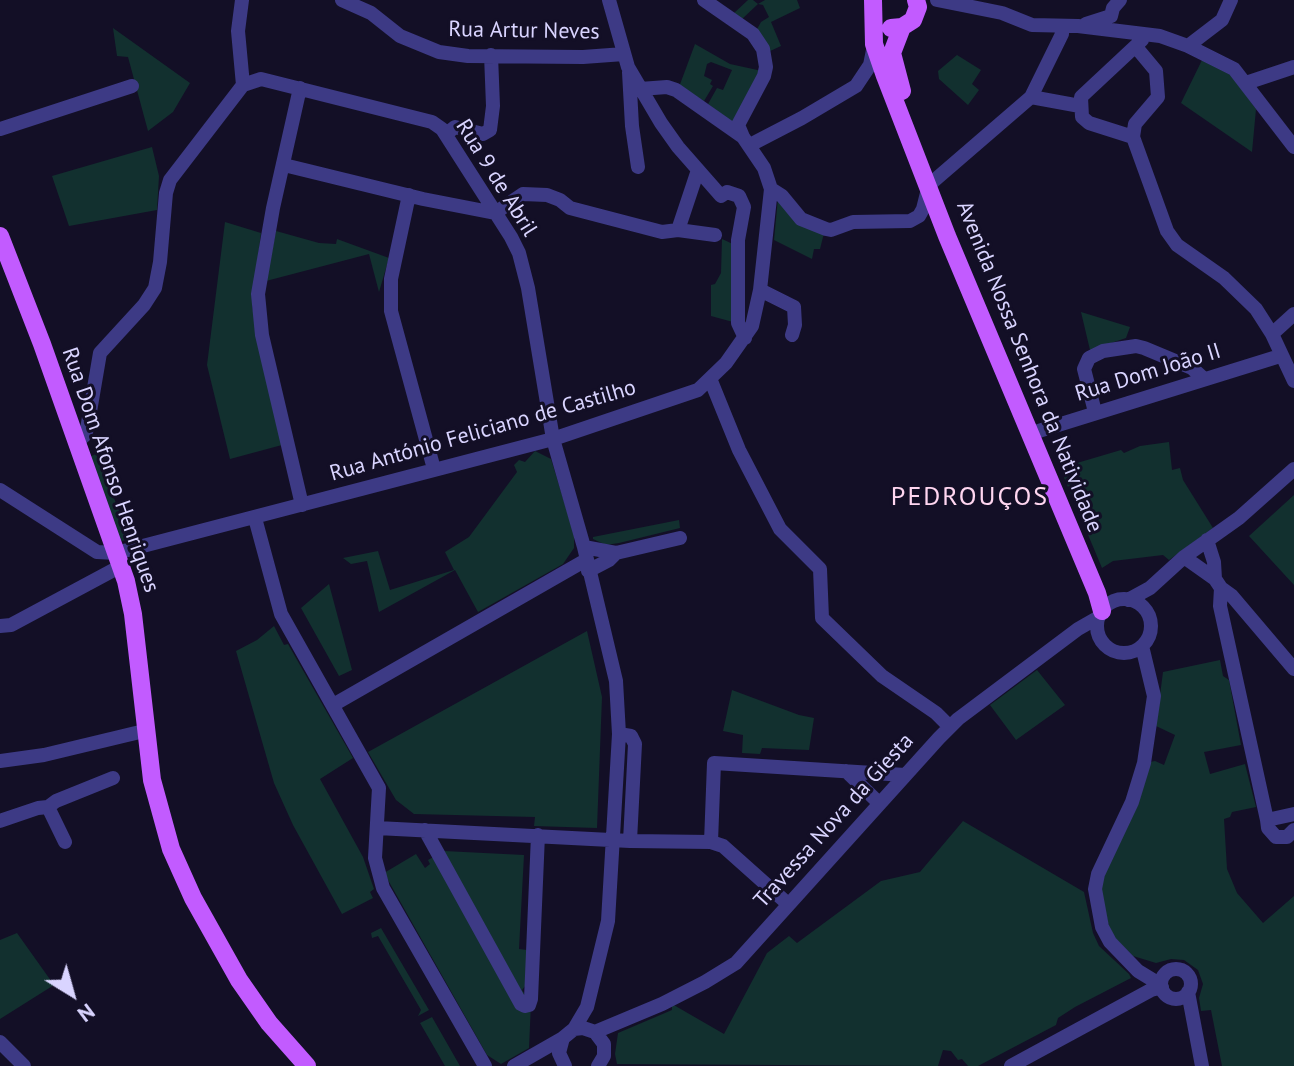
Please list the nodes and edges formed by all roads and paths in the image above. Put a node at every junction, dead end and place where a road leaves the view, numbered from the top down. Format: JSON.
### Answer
{"nodes":[{"id":1,"x":242,"y":0,"type":"edge"},
{"id":2,"x":342,"y":0,"type":"edge"},
{"id":3,"x":609,"y":0,"type":"edge"},
{"id":4,"x":704,"y":0,"type":"edge"},
{"id":5,"x":916,"y":0,"type":"edge"},
{"id":6,"x":937,"y":0,"type":"edge"},
{"id":7,"x":1120,"y":0,"type":"edge"},
{"id":8,"x":1231,"y":0,"type":"edge"},
{"id":9,"x":874,"y":4,"type":"edge"},
{"id":10,"x":1078,"y":26,"type":"junction"},
{"id":11,"x":902,"y":27,"type":"junction"},
{"id":12,"x":1061,"y":27,"type":"junction"},
{"id":13,"x":1140,"y":41,"type":"junction"},
{"id":14,"x":874,"y":44,"type":"junction"},
{"id":15,"x":1188,"y":46,"type":"junction"},
{"id":16,"x":491,"y":55,"type":"junction"},
{"id":17,"x":626,"y":61,"type":"junction"},
{"id":18,"x":1294,"y":67,"type":"edge"},
{"id":19,"x":249,"y":82,"type":"junction"},
{"id":20,"x":1246,"y":83,"type":"junction"},
{"id":21,"x":132,"y":86,"type":"dead end"},
{"id":22,"x":300,"y":88,"type":"junction"},
{"id":23,"x":640,"y":89,"type":"junction"},
{"id":24,"x":1031,"y":97,"type":"junction"},
{"id":25,"x":1080,"y":106,"type":"junction"},
{"id":26,"x":0,"y":129,"type":"edge"},
{"id":27,"x":446,"y":134,"type":"junction"},
{"id":28,"x":1133,"y":137,"type":"junction"},
{"id":29,"x":746,"y":141,"type":"junction"},
{"id":30,"x":1294,"y":147,"type":"edge"},
{"id":31,"x":919,"y":160,"type":"junction"},
{"id":32,"x":284,"y":165,"type":"junction"},
{"id":33,"x":638,"y":167,"type":"dead end"},
{"id":34,"x":698,"y":170,"type":"junction"},
{"id":35,"x":929,"y":185,"type":"junction"},
{"id":36,"x":771,"y":189,"type":"junction"},
{"id":37,"x":409,"y":195,"type":"junction"},
{"id":38,"x":495,"y":213,"type":"junction"},
{"id":39,"x":678,"y":230,"type":"junction"},
{"id":40,"x":715,"y":235,"type":"dead end"},
{"id":41,"x":0,"y":236,"type":"edge"},
{"id":42,"x":4,"y":260,"type":"edge"},
{"id":43,"x":760,"y":290,"type":"junction"},
{"id":44,"x":1294,"y":314,"type":"edge"},
{"id":45,"x":1272,"y":334,"type":"junction"},
{"id":46,"x":792,"y":335,"type":"dead end"},
{"id":47,"x":745,"y":338,"type":"junction"},
{"id":48,"x":1280,"y":356,"type":"junction"},
{"id":49,"x":1204,"y":379,"type":"junction"},
{"id":50,"x":711,"y":381,"type":"junction"},
{"id":51,"x":1294,"y":381,"type":"edge"},
{"id":52,"x":1095,"y":412,"type":"junction"},
{"id":53,"x":1029,"y":434,"type":"junction"},
{"id":54,"x":553,"y":439,"type":"junction"},
{"id":55,"x":77,"y":442,"type":"junction"},
{"id":56,"x":434,"y":469,"type":"junction"},
{"id":57,"x":1294,"y":469,"type":"edge"},
{"id":58,"x":0,"y":490,"type":"edge"},
{"id":59,"x":302,"y":505,"type":"junction"},
{"id":60,"x":255,"y":518,"type":"junction"},
{"id":61,"x":680,"y":538,"type":"dead end"},
{"id":62,"x":1207,"y":540,"type":"junction"},
{"id":63,"x":616,"y":553,"type":"junction"},
{"id":64,"x":1184,"y":557,"type":"junction"},
{"id":65,"x":119,"y":560,"type":"junction"},
{"id":66,"x":586,"y":560,"type":"junction"},
{"id":67,"x":1218,"y":584,"type":"junction"},
{"id":68,"x":1150,"y":588,"type":"junction"},
{"id":69,"x":1108,"y":605,"type":"junction"},
{"id":70,"x":1148,"y":615,"type":"junction"},
{"id":71,"x":0,"y":626,"type":"edge"},
{"id":72,"x":1078,"y":629,"type":"junction"},
{"id":73,"x":1099,"y":638,"type":"junction"},
{"id":74,"x":1142,"y":646,"type":"junction"},
{"id":75,"x":1124,"y":653,"type":"junction"},
{"id":76,"x":1294,"y":669,"type":"edge"},
{"id":77,"x":1147,"y":673,"type":"junction"},
{"id":78,"x":333,"y":705,"type":"junction"},
{"id":79,"x":950,"y":727,"type":"junction"},
{"id":80,"x":144,"y":731,"type":"junction"},
{"id":81,"x":619,"y":734,"type":"junction"},
{"id":82,"x":0,"y":761,"type":"edge"},
{"id":83,"x":846,"y":771,"type":"junction"},
{"id":84,"x":905,"y":775,"type":"junction"},
{"id":85,"x":113,"y":778,"type":"dead end"},
{"id":86,"x":879,"y":803,"type":"junction"},
{"id":87,"x":48,"y":807,"type":"junction"},
{"id":88,"x":1294,"y":814,"type":"edge"},
{"id":89,"x":1267,"y":820,"type":"junction"},
{"id":90,"x":0,"y":821,"type":"edge"},
{"id":91,"x":377,"y":828,"type":"junction"},
{"id":92,"x":425,"y":830,"type":"junction"},
{"id":93,"x":1294,"y":830,"type":"edge"},
{"id":94,"x":538,"y":835,"type":"junction"},
{"id":95,"x":614,"y":840,"type":"junction"},
{"id":96,"x":630,"y":841,"type":"junction"},
{"id":97,"x":65,"y":842,"type":"dead end"},
{"id":98,"x":711,"y":842,"type":"junction"},
{"id":99,"x":788,"y":904,"type":"junction"},
{"id":100,"x":1133,"y":965,"type":"junction"},
{"id":101,"x":1169,"y":971,"type":"junction"},
{"id":102,"x":1162,"y":986,"type":"junction"},
{"id":103,"x":1183,"y":995,"type":"junction"},
{"id":104,"x":587,"y":1007,"type":"junction"},
{"id":105,"x":568,"y":1033,"type":"junction"},
{"id":106,"x":597,"y":1034,"type":"junction"},
{"id":107,"x":0,"y":1042,"type":"edge"},
{"id":108,"x":536,"y":1054,"type":"junction"},
{"id":109,"x":562,"y":1061,"type":"edge"},
{"id":110,"x":603,"y":1063,"type":"edge"},
{"id":111,"x":24,"y":1066,"type":"edge"},
{"id":112,"x":307,"y":1066,"type":"edge"},
{"id":113,"x":485,"y":1066,"type":"edge"},
{"id":114,"x":514,"y":1066,"type":"edge"},
{"id":115,"x":1011,"y":1066,"type":"edge"},
{"id":116,"x":1202,"y":1066,"type":"edge"}],
"edges":[{"from":1,"to":19,"type":"street"},
{"from":2,"to":16,"type":"street","name":"Rua Artur Neves"},
{"from":3,"to":17,"type":"street"},
{"from":4,"to":29,"type":"street"},
{"from":5,"to":11,"type":"main road","name":"Avenida Nossa Senhora da Natividade"},
{"from":6,"to":12,"type":"street"},
{"from":7,"to":10,"type":"street"},
{"from":8,"to":15,"type":"street"},
{"from":9,"to":11,"type":"main road","name":"Avenida Nossa Senhora da Natividade"},
{"from":9,"to":14,"type":"main road","name":"Avenida Nossa Senhora da Natividade"},
{"from":10,"to":12,"type":"street"},
{"from":10,"to":13,"type":"street"},
{"from":11,"to":31,"type":"main road","name":"Avenida Nossa Senhora da Natividade"},
{"from":12,"to":24,"type":"street"},
{"from":13,"to":15,"type":"street"},
{"from":13,"to":25,"type":"street"},
{"from":13,"to":28,"type":"street"},
{"from":14,"to":29,"type":"street"},
{"from":14,"to":31,"type":"main road","name":"Avenida Nossa Senhora da Natividade"},
{"from":15,"to":20,"type":"street"},
{"from":16,"to":17,"type":"street","name":"Rua Artur Neves"},
{"from":16,"to":27,"type":"street"},
{"from":17,"to":23,"type":"street"},
{"from":17,"to":33,"type":"street"},
{"from":18,"to":20,"type":"street"},
{"from":19,"to":22,"type":"street","name":"Rua 9 de Abril"},
{"from":19,"to":55,"type":"street"},
{"from":20,"to":30,"type":"street"},
{"from":21,"to":26,"type":"street"},
{"from":22,"to":27,"type":"street","name":"Rua 9 de Abril"},
{"from":22,"to":32,"type":"street"},
{"from":23,"to":29,"type":"street"},
{"from":23,"to":34,"type":"street"},
{"from":24,"to":25,"type":"street"},
{"from":24,"to":35,"type":"street"},
{"from":25,"to":28,"type":"street"},
{"from":27,"to":38,"type":"street","name":"Rua 9 de Abril"},
{"from":28,"to":45,"type":"street"},
{"from":29,"to":36,"type":"street"},
{"from":31,"to":35,"type":"main road","name":"Avenida Nossa Senhora da Natividade"},
{"from":32,"to":37,"type":"street"},
{"from":32,"to":59,"type":"street"},
{"from":34,"to":39,"type":"street"},
{"from":34,"to":47,"type":"street"},
{"from":35,"to":36,"type":"street"},
{"from":35,"to":53,"type":"main road","name":"Avenida Nossa Senhora da Natividade"},
{"from":36,"to":43,"type":"street","name":"Rua António Feliciano de Castilho"},
{"from":37,"to":38,"type":"street"},
{"from":37,"to":56,"type":"street"},
{"from":38,"to":39,"type":"street"},
{"from":38,"to":54,"type":"street","name":"Rua 9 de Abril"},
{"from":39,"to":40,"type":"street"},
{"from":41,"to":42,"type":"main road","name":"Rua Dom Afonso Henriques"},
{"from":42,"to":55,"type":"main road","name":"Rua Dom Afonso Henriques"},
{"from":43,"to":46,"type":"street"},
{"from":43,"to":47,"type":"street","name":"Rua António Feliciano de Castilho"},
{"from":44,"to":45,"type":"street"},
{"from":45,"to":48,"type":"street"},
{"from":47,"to":50,"type":"street","name":"Rua António Feliciano de Castilho"},
{"from":48,"to":49,"type":"street","name":"Rua Dom João II"},
{"from":48,"to":51,"type":"street"},
{"from":49,"to":52,"type":"street","name":"Rua Dom João II"},
{"from":49,"to":52,"type":"street"},
{"from":50,"to":54,"type":"street","name":"Rua António Feliciano de Castilho"},
{"from":50,"to":79,"type":"street"},
{"from":52,"to":53,"type":"street","name":"Rua Dom João II"},
{"from":53,"to":69,"type":"main road","name":"Avenida Nossa Senhora da Natividade"},
{"from":54,"to":56,"type":"street","name":"Rua António Feliciano de Castilho"},
{"from":54,"to":66,"type":"street","name":"Rua 9 de Abril"},
{"from":55,"to":65,"type":"main road","name":"Rua Dom Afonso Henriques"},
{"from":56,"to":59,"type":"street","name":"Rua António Feliciano de Castilho"},
{"from":57,"to":62,"type":"street","name":"Travessa Nova da Giesta"},
{"from":58,"to":65,"type":"street"},
{"from":59,"to":60,"type":"street","name":"Rua António Feliciano de Castilho"},
{"from":60,"to":65,"type":"street","name":"Rua António Feliciano de Castilho"},
{"from":60,"to":78,"type":"street"},
{"from":61,"to":63,"type":"street"},
{"from":62,"to":64,"type":"street","name":"Travessa Nova da Giesta"},
{"from":62,"to":67,"type":"street"},
{"from":63,"to":66,"type":"street"},
{"from":63,"to":66,"type":"street"},
{"from":64,"to":67,"type":"street"},
{"from":64,"to":68,"type":"street","name":"Travessa Nova da Giesta"},
{"from":65,"to":71,"type":"street","name":"Rua António Feliciano de Castilho"},
{"from":65,"to":80,"type":"main road","name":"Rua Dom Afonso Henriques"},
{"from":66,"to":78,"type":"street"},
{"from":66,"to":81,"type":"street","name":"Rua 9 de Abril"},
{"from":67,"to":76,"type":"street"},
{"from":67,"to":89,"type":"street"},
{"from":68,"to":69,"type":"street","name":"Travessa Nova da Giesta"},
{"from":68,"to":70,"type":"street"},
{"from":69,"to":70,"type":"street"},
{"from":69,"to":72,"type":"street","name":"Travessa Nova da Giesta"},
{"from":69,"to":73,"type":"street"},
{"from":70,"to":74,"type":"street"},
{"from":72,"to":73,"type":"street"},
{"from":72,"to":79,"type":"street","name":"Travessa Nova da Giesta"},
{"from":73,"to":75,"type":"street"},
{"from":74,"to":75,"type":"street"},
{"from":74,"to":77,"type":"street"},
{"from":75,"to":77,"type":"street"},
{"from":77,"to":100,"type":"street"},
{"from":78,"to":91,"type":"street"},
{"from":79,"to":84,"type":"street","name":"Travessa Nova da Giesta"},
{"from":80,"to":82,"type":"street"},
{"from":80,"to":112,"type":"main road","name":"Rua Dom Afonso Henriques"},
{"from":81,"to":95,"type":"street","name":"Rua 9 de Abril"},
{"from":81,"to":96,"type":"street"},
{"from":83,"to":84,"type":"street"},
{"from":83,"to":86,"type":"street"},
{"from":83,"to":98,"type":"street"},
{"from":84,"to":86,"type":"street","name":"Travessa Nova da Giesta"},
{"from":85,"to":87,"type":"street"},
{"from":86,"to":99,"type":"street","name":"Travessa Nova da Giesta"},
{"from":87,"to":90,"type":"street"},
{"from":87,"to":97,"type":"street"},
{"from":88,"to":89,"type":"street"},
{"from":89,"to":93,"type":"street"},
{"from":91,"to":92,"type":"street"},
{"from":91,"to":113,"type":"street"},
{"from":92,"to":94,"type":"street"},
{"from":92,"to":94,"type":"street"},
{"from":94,"to":95,"type":"street"},
{"from":95,"to":96,"type":"street"},
{"from":95,"to":104,"type":"street","name":"Rua 9 de Abril"},
{"from":96,"to":98,"type":"street"},
{"from":98,"to":99,"type":"street"},
{"from":99,"to":106,"type":"street","name":"Travessa Nova da Giesta"},
{"from":100,"to":101,"type":"street"},
{"from":100,"to":102,"type":"street"},
{"from":101,"to":102,"type":"street"},
{"from":101,"to":103,"type":"street"},
{"from":102,"to":103,"type":"street"},
{"from":102,"to":115,"type":"street"},
{"from":103,"to":116,"type":"street"},
{"from":104,"to":105,"type":"street"},
{"from":104,"to":106,"type":"street"},
{"from":105,"to":106,"type":"street"},
{"from":105,"to":108,"type":"street"},
{"from":105,"to":109,"type":"street"},
{"from":106,"to":110,"type":"street"},
{"from":107,"to":111,"type":"street"},
{"from":108,"to":109,"type":"street"},
{"from":108,"to":114,"type":"street"}]}
